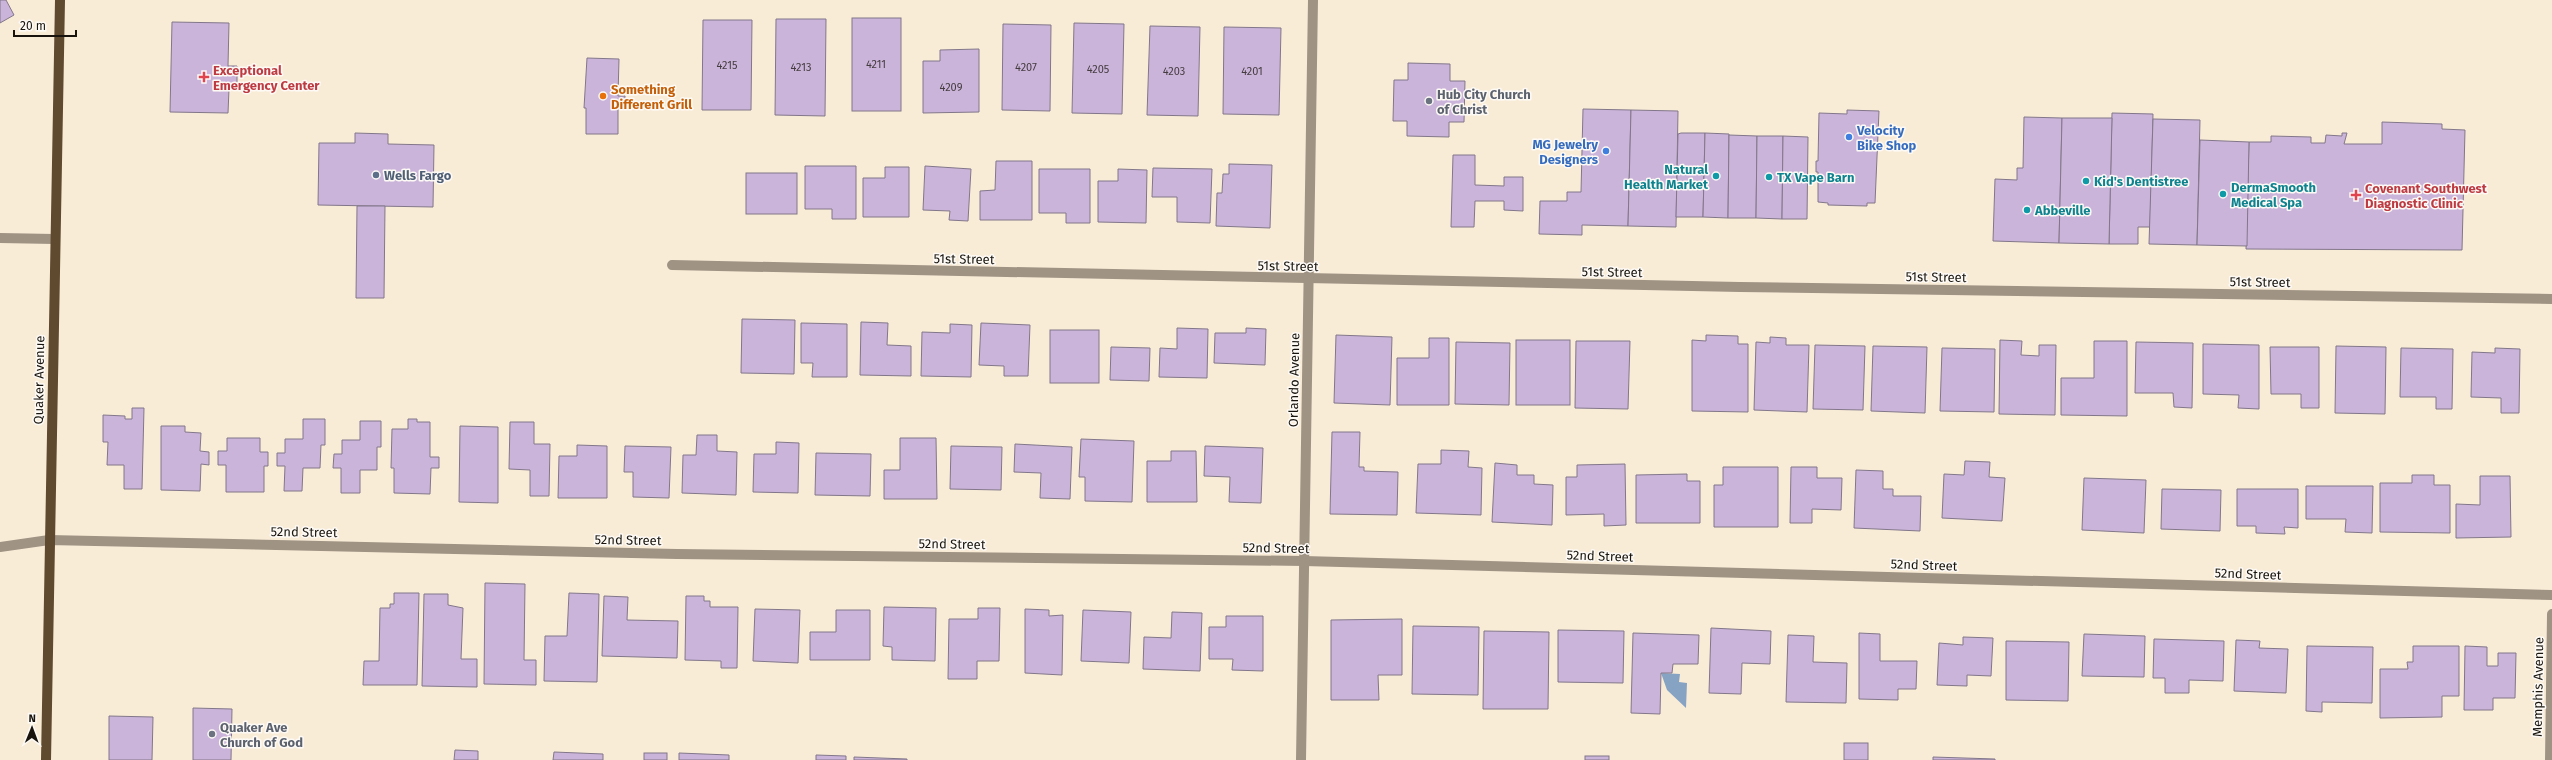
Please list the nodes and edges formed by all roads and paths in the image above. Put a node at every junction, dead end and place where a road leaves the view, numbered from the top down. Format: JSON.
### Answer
{"nodes":[{"id":1,"x":60,"y":0,"type":"edge"},
{"id":2,"x":1313,"y":0,"type":"edge"},
{"id":3,"x":0,"y":238,"type":"edge"},
{"id":4,"x":54,"y":239,"type":"junction"},
{"id":5,"x":672,"y":265,"type":"dead end"},
{"id":6,"x":1308,"y":279,"type":"junction"},
{"id":7,"x":2552,"y":299,"type":"edge"},
{"id":8,"x":49,"y":540,"type":"junction"},
{"id":9,"x":0,"y":547,"type":"edge"},
{"id":10,"x":1304,"y":561,"type":"junction"},
{"id":11,"x":2552,"y":596,"type":"edge"},
{"id":12,"x":2552,"y":614,"type":"edge"},
{"id":13,"x":46,"y":760,"type":"edge"},
{"id":14,"x":1300,"y":760,"type":"edge"},
{"id":15,"x":2550,"y":760,"type":"edge"}],
"edges":[{"from":1,"to":4,"type":"main road","name":"Quaker Avenue"},
{"from":2,"to":6,"type":"street","name":"Orlando Avenue"},
{"from":3,"to":4,"type":"street"},
{"from":4,"to":8,"type":"main road","name":"Quaker Avenue"},
{"from":5,"to":6,"type":"street","name":"51st Street"},
{"from":6,"to":7,"type":"street","name":"51st Street"},
{"from":6,"to":10,"type":"street","name":"Orlando Avenue"},
{"from":8,"to":9,"type":"street","name":"52nd Street"},
{"from":8,"to":10,"type":"street","name":"52nd Street"},
{"from":8,"to":13,"type":"main road","name":"Quaker Avenue"},
{"from":10,"to":11,"type":"street","name":"52nd Street"},
{"from":10,"to":14,"type":"street","name":"Orlando Avenue"},
{"from":12,"to":15,"type":"street","name":"Memphis Avenue"}]}
